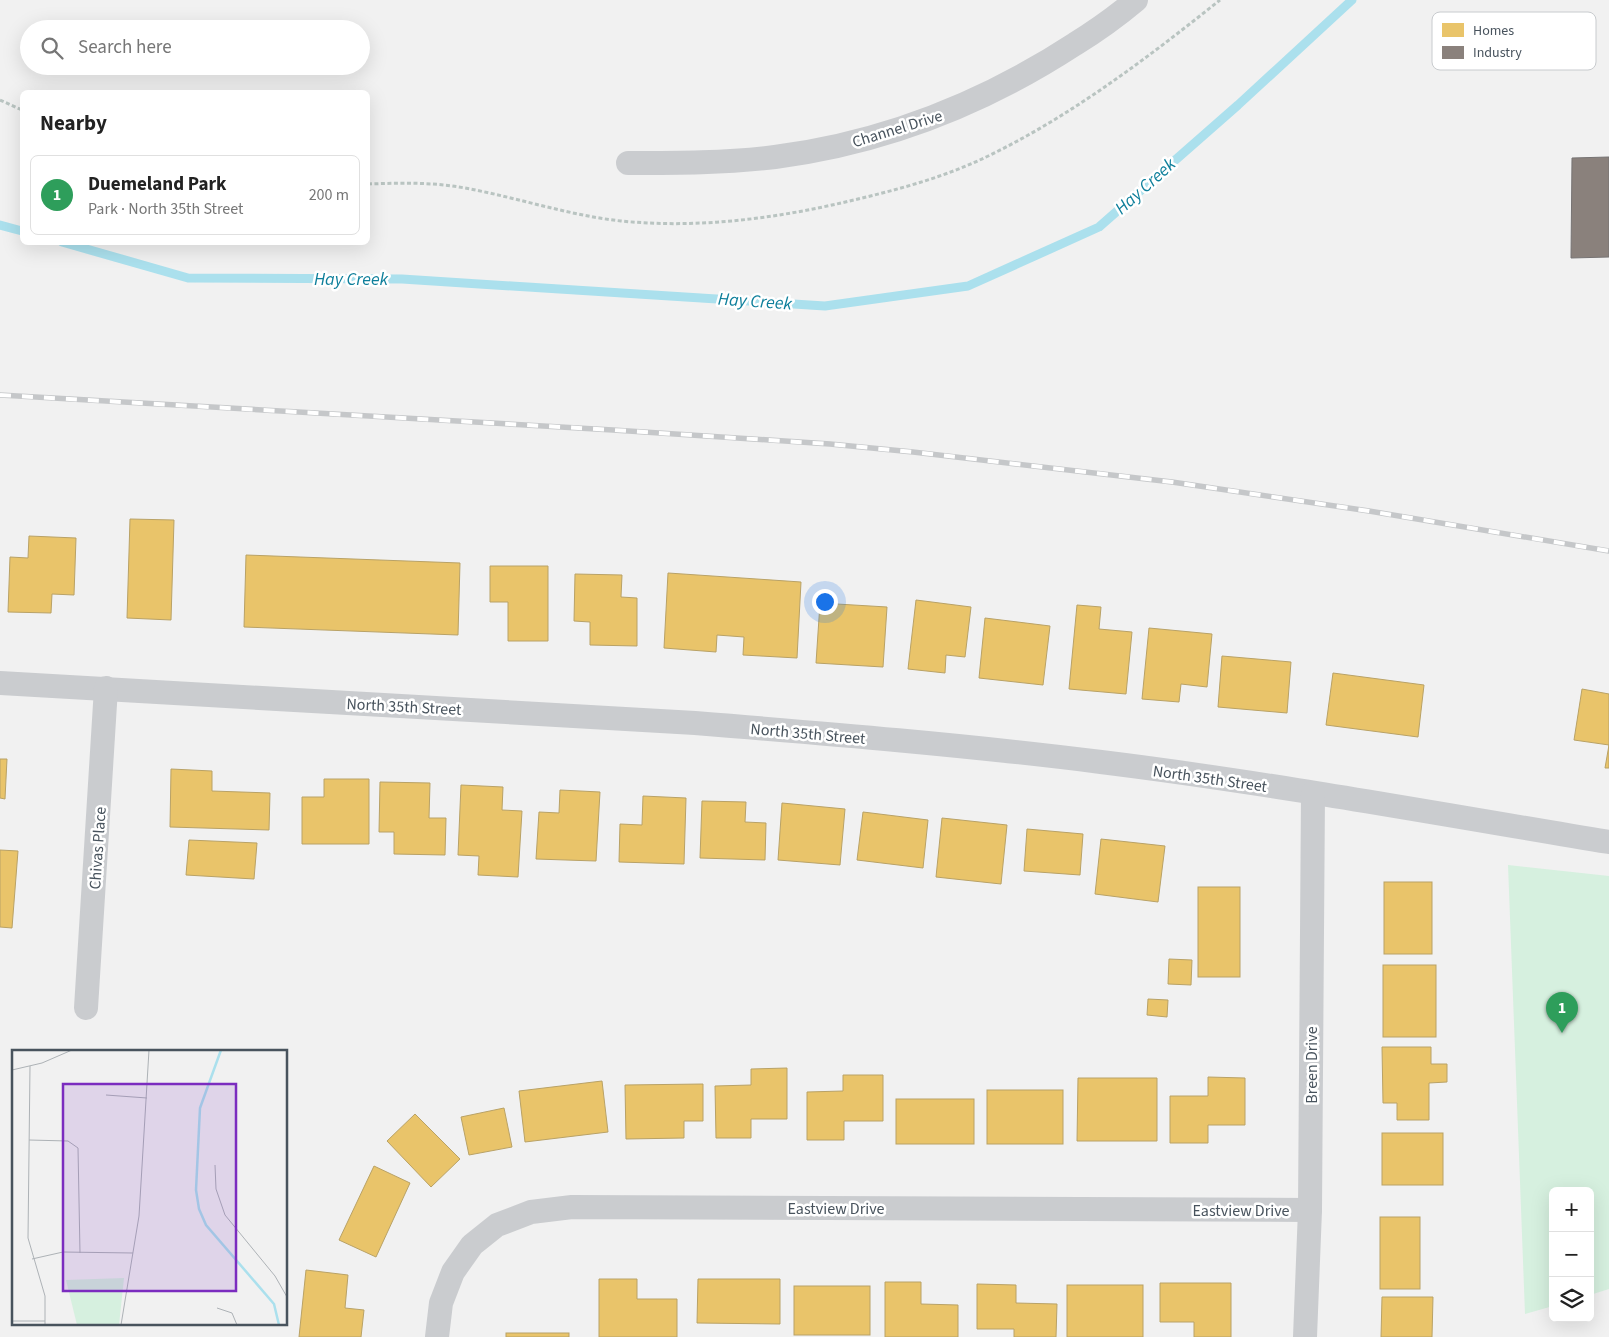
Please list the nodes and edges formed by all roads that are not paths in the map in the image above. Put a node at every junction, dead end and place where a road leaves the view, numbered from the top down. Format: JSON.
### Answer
{"nodes":[{"id":1,"x":1136,"y":0,"type":"edge"},
{"id":2,"x":628,"y":164,"type":"dead end"},
{"id":3,"x":0,"y":683,"type":"edge"},
{"id":4,"x":106,"y":688,"type":"junction"},
{"id":5,"x":1313,"y":793,"type":"junction"},
{"id":6,"x":1609,"y":842,"type":"edge"},
{"id":7,"x":86,"y":1008,"type":"dead end"},
{"id":8,"x":1310,"y":1210,"type":"junction"},
{"id":9,"x":437,"y":1337,"type":"edge"},
{"id":10,"x":1305,"y":1337,"type":"edge"}],
"edges":[{"from":1,"to":2,"type":"street","name":"Channel Drive"},
{"from":3,"to":4,"type":"street","name":"North 35th Street"},
{"from":4,"to":5,"type":"street","name":"North 35th Street"},
{"from":4,"to":7,"type":"street","name":"Chivas Place"},
{"from":5,"to":6,"type":"street","name":"North 35th Street"},
{"from":5,"to":8,"type":"street","name":"Breen Drive"},
{"from":8,"to":9,"type":"street","name":"Eastview Drive"},
{"from":8,"to":10,"type":"street","name":"Breen Drive"}]}
